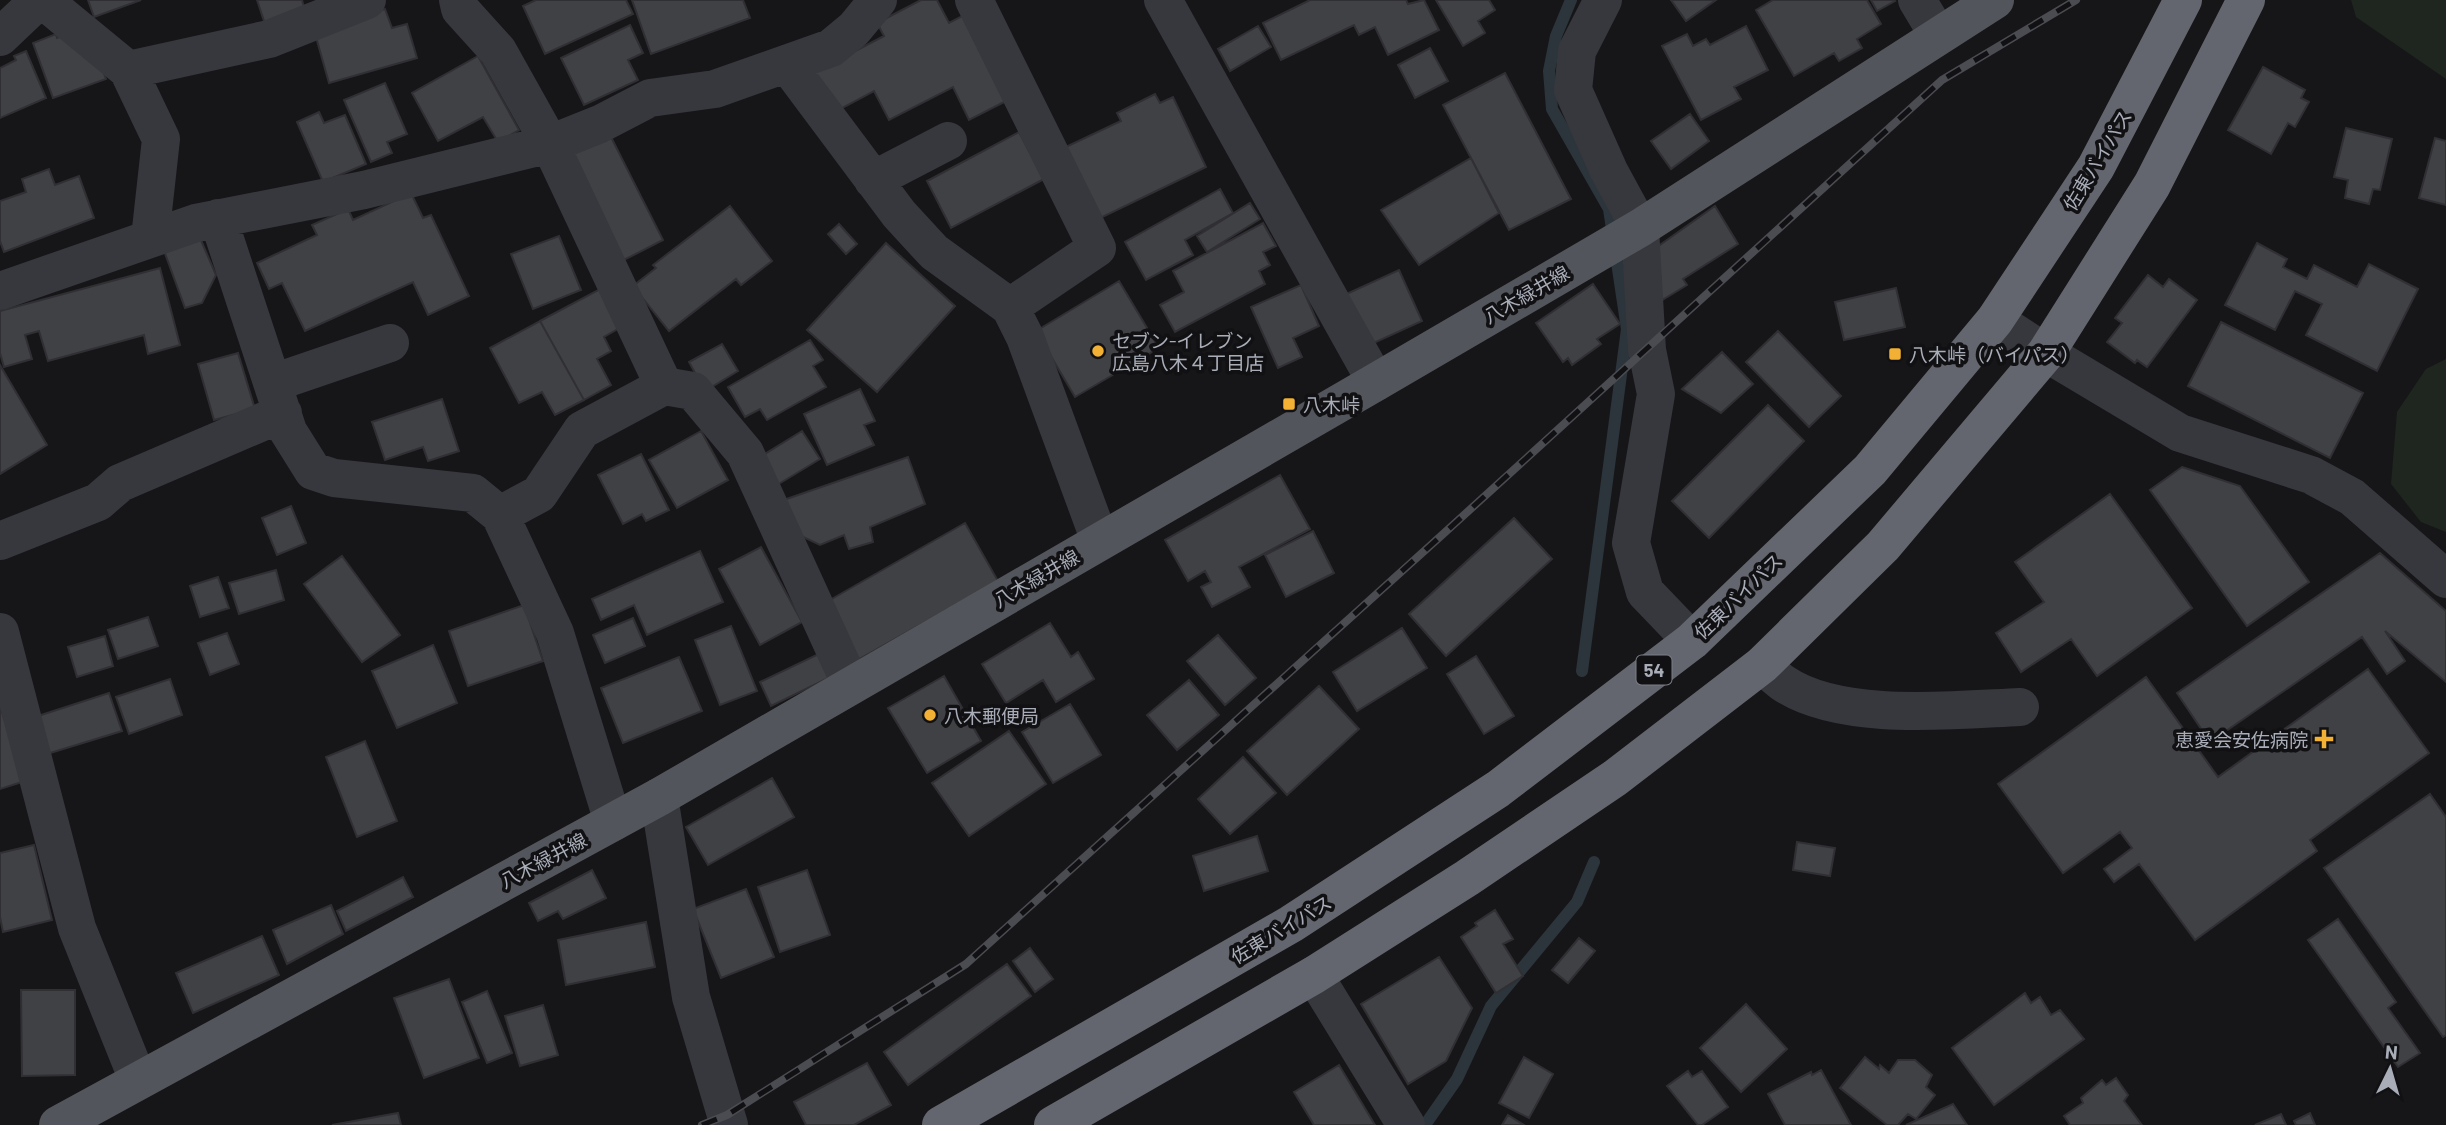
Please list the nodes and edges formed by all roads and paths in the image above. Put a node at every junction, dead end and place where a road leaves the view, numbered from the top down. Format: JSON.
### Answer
{"nodes":[{"id":1,"x":41,"y":0,"type":"edge"},
{"id":2,"x":367,"y":0,"type":"edge"},
{"id":3,"x":458,"y":0,"type":"edge"},
{"id":4,"x":878,"y":0,"type":"edge"},
{"id":5,"x":974,"y":0,"type":"edge"},
{"id":6,"x":1163,"y":0,"type":"edge"},
{"id":7,"x":1603,"y":0,"type":"edge"},
{"id":8,"x":1917,"y":0,"type":"edge"},
{"id":9,"x":1995,"y":0,"type":"edge"},
{"id":10,"x":2244,"y":4,"type":"edge"},
{"id":11,"x":2181,"y":6,"type":"edge"},
{"id":12,"x":1938,"y":35,"type":"junction"},
{"id":13,"x":0,"y":37,"type":"edge"},
{"id":14,"x":787,"y":64,"type":"junction"},
{"id":15,"x":128,"y":70,"type":"junction"},
{"id":16,"x":948,"y":141,"type":"dead end"},
{"id":17,"x":550,"y":144,"type":"junction"},
{"id":18,"x":873,"y":180,"type":"junction"},
{"id":19,"x":218,"y":218,"type":"junction"},
{"id":20,"x":1640,"y":228,"type":"junction"},
{"id":21,"x":150,"y":238,"type":"junction"},
{"id":22,"x":0,"y":291,"type":"edge"},
{"id":23,"x":1010,"y":307,"type":"junction"},
{"id":24,"x":1995,"y":320,"type":"junction"},
{"id":25,"x":390,"y":343,"type":"dead end"},
{"id":26,"x":2046,"y":353,"type":"junction"},
{"id":27,"x":1376,"y":382,"type":"junction"},
{"id":28,"x":664,"y":386,"type":"junction"},
{"id":29,"x":277,"y":398,"type":"junction"},
{"id":30,"x":500,"y":515,"type":"junction"},
{"id":31,"x":0,"y":541,"type":"edge"},
{"id":32,"x":1100,"y":541,"type":"junction"},
{"id":33,"x":2446,"y":579,"type":"edge"},
{"id":34,"x":0,"y":632,"type":"edge"},
{"id":35,"x":1692,"y":640,"type":"junction"},
{"id":36,"x":1762,"y":665,"type":"junction"},
{"id":37,"x":851,"y":685,"type":"junction"},
{"id":38,"x":2020,"y":707,"type":"dead end"},
{"id":39,"x":659,"y":797,"type":"junction"},
{"id":40,"x":612,"y":822,"type":"junction"},
{"id":41,"x":1314,"y":975,"type":"junction"},
{"id":42,"x":138,"y":1080,"type":"junction"},
{"id":43,"x":58,"y":1125,"type":"edge"},
{"id":44,"x":729,"y":1125,"type":"edge"},
{"id":45,"x":941,"y":1125,"type":"edge"},
{"id":46,"x":1053,"y":1125,"type":"edge"},
{"id":47,"x":1406,"y":1125,"type":"edge"}],
"edges":[{"from":1,"to":13,"type":"street"},
{"from":1,"to":15,"type":"street"},
{"from":2,"to":15,"type":"street"},
{"from":3,"to":17,"type":"street"},
{"from":4,"to":14,"type":"street"},
{"from":5,"to":23,"type":"street"},
{"from":6,"to":27,"type":"street"},
{"from":7,"to":20,"type":"street"},
{"from":8,"to":12,"type":"street"},
{"from":9,"to":12,"type":"main road","name":"八木緑井線"},
{"from":10,"to":26,"type":"highway"},
{"from":11,"to":24,"type":"highway","name":"佐東バイパス","number":"54"},
{"from":12,"to":20,"type":"main road","name":"八木緑井線"},
{"from":14,"to":17,"type":"street"},
{"from":14,"to":18,"type":"street"},
{"from":15,"to":21,"type":"street"},
{"from":16,"to":18,"type":"street"},
{"from":17,"to":19,"type":"street"},
{"from":17,"to":28,"type":"street"},
{"from":18,"to":23,"type":"street"},
{"from":19,"to":21,"type":"street"},
{"from":19,"to":29,"type":"street"},
{"from":20,"to":27,"type":"main road","name":"八木緑井線"},
{"from":20,"to":35,"type":"street"},
{"from":21,"to":22,"type":"street"},
{"from":23,"to":32,"type":"street"},
{"from":24,"to":26,"type":"street"},
{"from":24,"to":35,"type":"highway","name":"佐東バイパス","number":"54"},
{"from":25,"to":29,"type":"street"},
{"from":26,"to":33,"type":"street"},
{"from":26,"to":36,"type":"highway"},
{"from":27,"to":32,"type":"main road","name":"八木緑井線"},
{"from":28,"to":30,"type":"street"},
{"from":28,"to":37,"type":"street"},
{"from":29,"to":30,"type":"street"},
{"from":29,"to":31,"type":"street"},
{"from":30,"to":40,"type":"street"},
{"from":32,"to":37,"type":"main road","name":"八木緑井線"},
{"from":34,"to":42,"type":"street"},
{"from":35,"to":45,"type":"highway","name":"佐東バイパス","number":"54"},
{"from":36,"to":38,"type":"street"},
{"from":36,"to":41,"type":"highway"},
{"from":37,"to":39,"type":"main road","name":"八木緑井線"},
{"from":39,"to":40,"type":"main road","name":"八木緑井線"},
{"from":39,"to":44,"type":"street"},
{"from":40,"to":42,"type":"main road","name":"八木緑井線"},
{"from":41,"to":46,"type":"highway"},
{"from":41,"to":47,"type":"street"},
{"from":42,"to":43,"type":"main road","name":"八木緑井線"}]}
